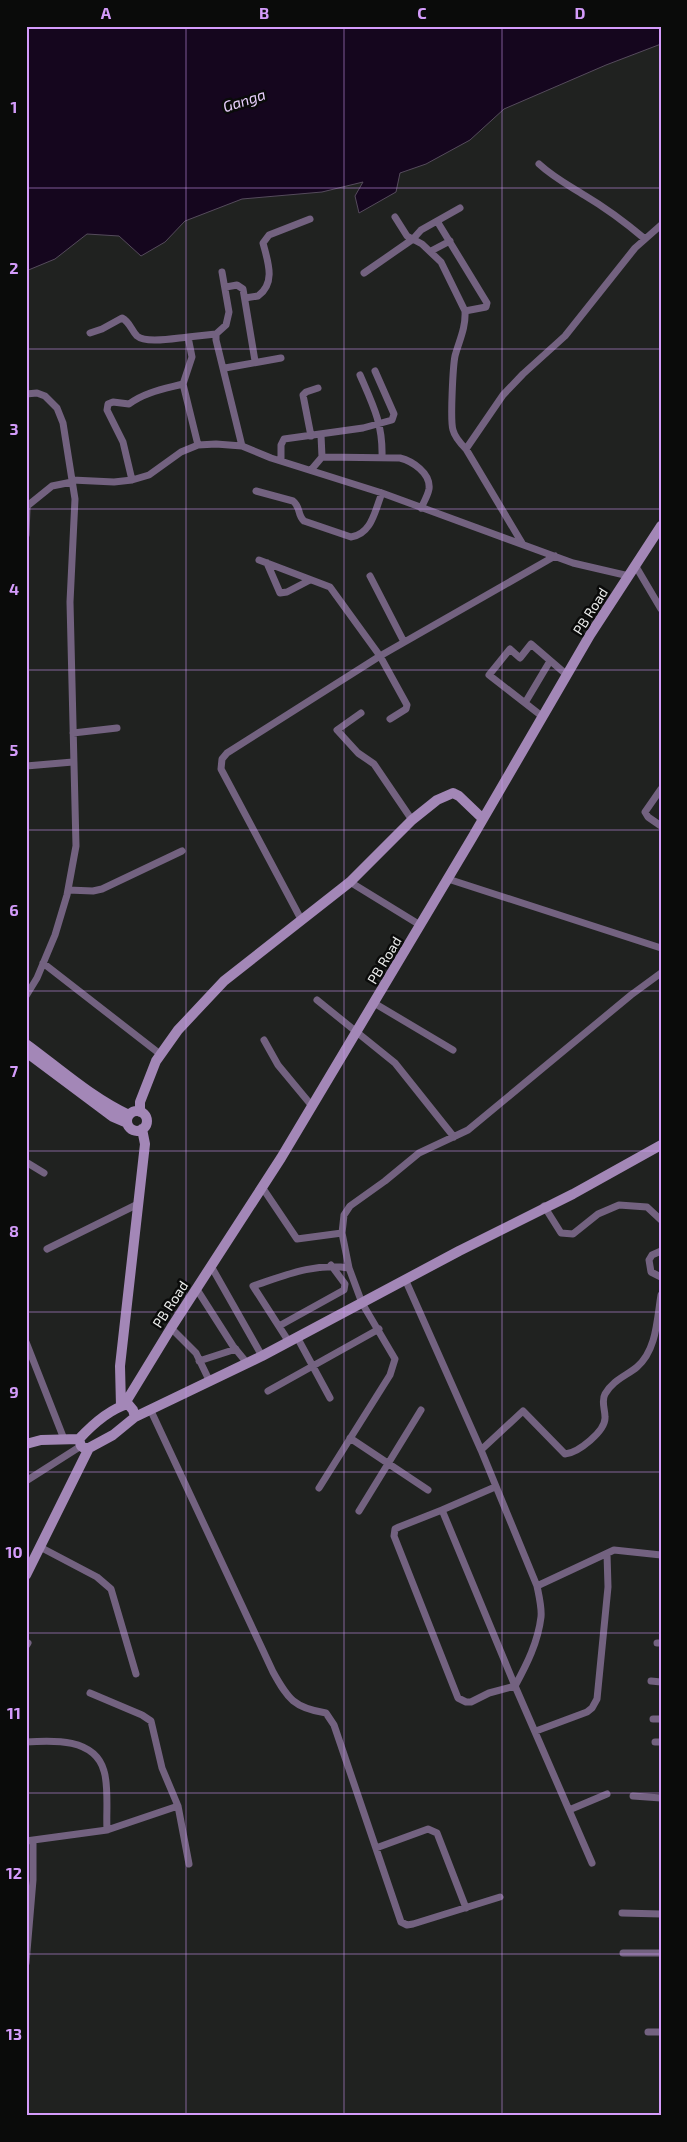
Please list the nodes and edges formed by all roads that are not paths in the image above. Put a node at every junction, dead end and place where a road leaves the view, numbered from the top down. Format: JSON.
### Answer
{"nodes":[{"id":1,"x":539,"y":164,"type":"dead end"},
{"id":2,"x":460,"y":208,"type":"dead end"},
{"id":3,"x":395,"y":217,"type":"dead end"},
{"id":4,"x":310,"y":220,"type":"dead end"},
{"id":5,"x":438,"y":220,"type":"junction"},
{"id":6,"x":661,"y":225,"type":"edge"},
{"id":7,"x":413,"y":239,"type":"junction"},
{"id":8,"x":645,"y":239,"type":"junction"},
{"id":9,"x":450,"y":241,"type":"junction"},
{"id":10,"x":431,"y":251,"type":"junction"},
{"id":11,"x":222,"y":272,"type":"dead end"},
{"id":12,"x":364,"y":273,"type":"dead end"},
{"id":13,"x":226,"y":287,"type":"junction"},
{"id":14,"x":245,"y":298,"type":"junction"},
{"id":15,"x":465,"y":311,"type":"junction"},
{"id":16,"x":90,"y":333,"type":"dead end"},
{"id":17,"x":216,"y":334,"type":"junction"},
{"id":18,"x":188,"y":337,"type":"junction"},
{"id":19,"x":281,"y":358,"type":"dead end"},
{"id":20,"x":255,"y":361,"type":"junction"},
{"id":21,"x":225,"y":368,"type":"junction"},
{"id":22,"x":375,"y":371,"type":"dead end"},
{"id":23,"x":360,"y":375,"type":"dead end"},
{"id":24,"x":183,"y":384,"type":"junction"},
{"id":25,"x":318,"y":388,"type":"dead end"},
{"id":26,"x":26,"y":394,"type":"edge"},
{"id":27,"x":380,"y":423,"type":"junction"},
{"id":28,"x":321,"y":435,"type":"junction"},
{"id":29,"x":311,"y":436,"type":"junction"},
{"id":30,"x":198,"y":445,"type":"junction"},
{"id":31,"x":242,"y":446,"type":"junction"},
{"id":32,"x":466,"y":450,"type":"junction"},
{"id":33,"x":322,"y":457,"type":"junction"},
{"id":34,"x":382,"y":457,"type":"junction"},
{"id":35,"x":281,"y":461,"type":"junction"},
{"id":36,"x":311,"y":470,"type":"junction"},
{"id":37,"x":132,"y":480,"type":"junction"},
{"id":38,"x":72,"y":481,"type":"junction"},
{"id":39,"x":256,"y":491,"type":"dead end"},
{"id":40,"x":382,"y":493,"type":"junction"},
{"id":41,"x":27,"y":507,"type":"edge"},
{"id":42,"x":421,"y":508,"type":"junction"},
{"id":43,"x":661,"y":526,"type":"edge"},
{"id":44,"x":26,"y":535,"type":"edge"},
{"id":45,"x":522,"y":544,"type":"junction"},
{"id":46,"x":555,"y":556,"type":"junction"},
{"id":47,"x":259,"y":560,"type":"dead end"},
{"id":48,"x":267,"y":563,"type":"junction"},
{"id":49,"x":636,"y":565,"type":"junction"},
{"id":50,"x":370,"y":576,"type":"dead end"},
{"id":51,"x":629,"y":576,"type":"junction"},
{"id":52,"x":310,"y":580,"type":"junction"},
{"id":53,"x":661,"y":609,"type":"edge"},
{"id":54,"x":404,"y":642,"type":"junction"},
{"id":55,"x":380,"y":656,"type":"junction"},
{"id":56,"x":550,"y":660,"type":"junction"},
{"id":57,"x":567,"y":675,"type":"junction"},
{"id":58,"x":525,"y":703,"type":"junction"},
{"id":59,"x":361,"y":713,"type":"dead end"},
{"id":60,"x":543,"y":717,"type":"junction"},
{"id":61,"x":390,"y":719,"type":"dead end"},
{"id":62,"x":117,"y":728,"type":"dead end"},
{"id":63,"x":73,"y":733,"type":"junction"},
{"id":64,"x":73,"y":762,"type":"junction"},
{"id":65,"x":26,"y":766,"type":"edge"},
{"id":66,"x":661,"y":789,"type":"edge"},
{"id":67,"x":483,"y":819,"type":"junction"},
{"id":68,"x":412,"y":820,"type":"junction"},
{"id":69,"x":661,"y":826,"type":"edge"},
{"id":70,"x":182,"y":851,"type":"dead end"},
{"id":71,"x":448,"y":879,"type":"junction"},
{"id":72,"x":350,"y":882,"type":"junction"},
{"id":73,"x":68,"y":890,"type":"junction"},
{"id":74,"x":302,"y":921,"type":"junction"},
{"id":75,"x":420,"y":925,"type":"junction"},
{"id":76,"x":661,"y":948,"type":"edge"},
{"id":77,"x":44,"y":963,"type":"junction"},
{"id":78,"x":661,"y":973,"type":"edge"},
{"id":79,"x":26,"y":996,"type":"edge"},
{"id":80,"x":317,"y":1000,"type":"dead end"},
{"id":81,"x":374,"y":1003,"type":"junction"},
{"id":82,"x":356,"y":1032,"type":"junction"},
{"id":83,"x":264,"y":1040,"type":"dead end"},
{"id":84,"x":26,"y":1044,"type":"edge"},
{"id":85,"x":453,"y":1050,"type":"dead end"},
{"id":86,"x":26,"y":1052,"type":"edge"},
{"id":87,"x":160,"y":1054,"type":"junction"},
{"id":88,"x":312,"y":1106,"type":"junction"},
{"id":89,"x":140,"y":1112,"type":"junction"},
{"id":90,"x":128,"y":1119,"type":"junction"},
{"id":91,"x":142,"y":1129,"type":"junction"},
{"id":92,"x":454,"y":1137,"type":"junction"},
{"id":93,"x":661,"y":1145,"type":"edge"},
{"id":94,"x":26,"y":1162,"type":"edge"},
{"id":95,"x":44,"y":1174,"type":"dead end"},
{"id":96,"x":262,"y":1187,"type":"junction"},
{"id":97,"x":138,"y":1204,"type":"junction"},
{"id":98,"x":544,"y":1206,"type":"junction"},
{"id":99,"x":661,"y":1220,"type":"edge"},
{"id":100,"x":342,"y":1233,"type":"junction"},
{"id":101,"x":47,"y":1248,"type":"dead end"},
{"id":102,"x":661,"y":1251,"type":"edge"},
{"id":103,"x":331,"y":1265,"type":"junction"},
{"id":104,"x":210,"y":1266,"type":"junction"},
{"id":105,"x":349,"y":1268,"type":"junction"},
{"id":106,"x":661,"y":1277,"type":"edge"},
{"id":107,"x":405,"y":1280,"type":"junction"},
{"id":108,"x":196,"y":1288,"type":"junction"},
{"id":109,"x":661,"y":1295,"type":"edge"},
{"id":110,"x":362,"y":1303,"type":"junction"},
{"id":111,"x":279,"y":1326,"type":"junction"},
{"id":112,"x":171,"y":1328,"type":"junction"},
{"id":113,"x":379,"y":1329,"type":"junction"},
{"id":114,"x":293,"y":1339,"type":"junction"},
{"id":115,"x":26,"y":1342,"type":"edge"},
{"id":116,"x":236,"y":1349,"type":"junction"},
{"id":117,"x":262,"y":1356,"type":"junction"},
{"id":118,"x":199,"y":1361,"type":"junction"},
{"id":119,"x":247,"y":1363,"type":"junction"},
{"id":120,"x":313,"y":1366,"type":"junction"},
{"id":121,"x":210,"y":1382,"type":"junction"},
{"id":122,"x":268,"y":1391,"type":"dead end"},
{"id":123,"x":330,"y":1398,"type":"dead end"},
{"id":124,"x":123,"y":1405,"type":"junction"},
{"id":125,"x":421,"y":1410,"type":"dead end"},
{"id":126,"x":151,"y":1411,"type":"junction"},
{"id":127,"x":135,"y":1417,"type":"junction"},
{"id":128,"x":350,"y":1438,"type":"junction"},
{"id":129,"x":64,"y":1439,"type":"junction"},
{"id":130,"x":26,"y":1444,"type":"edge"},
{"id":131,"x":83,"y":1444,"type":"junction"},
{"id":132,"x":481,"y":1450,"type":"junction"},
{"id":133,"x":388,"y":1463,"type":"junction"},
{"id":134,"x":26,"y":1481,"type":"edge"},
{"id":135,"x":496,"y":1486,"type":"junction"},
{"id":136,"x":319,"y":1488,"type":"dead end"},
{"id":137,"x":428,"y":1490,"type":"dead end"},
{"id":138,"x":359,"y":1510,"type":"dead end"},
{"id":139,"x":442,"y":1510,"type":"junction"},
{"id":140,"x":40,"y":1547,"type":"junction"},
{"id":141,"x":607,"y":1554,"type":"junction"},
{"id":142,"x":661,"y":1555,"type":"edge"},
{"id":143,"x":26,"y":1575,"type":"edge"},
{"id":144,"x":537,"y":1586,"type":"junction"},
{"id":145,"x":136,"y":1674,"type":"dead end"},
{"id":146,"x":651,"y":1681,"type":"dead end"},
{"id":147,"x":661,"y":1682,"type":"edge"},
{"id":148,"x":515,"y":1686,"type":"junction"},
{"id":149,"x":90,"y":1693,"type":"dead end"},
{"id":150,"x":536,"y":1731,"type":"junction"},
{"id":151,"x":26,"y":1742,"type":"edge"},
{"id":152,"x":607,"y":1794,"type":"dead end"},
{"id":153,"x":632,"y":1796,"type":"dead end"},
{"id":154,"x":661,"y":1798,"type":"edge"},
{"id":155,"x":178,"y":1806,"type":"junction"},
{"id":156,"x":569,"y":1810,"type":"junction"},
{"id":157,"x":107,"y":1830,"type":"junction"},
{"id":158,"x":30,"y":1841,"type":"edge"},
{"id":159,"x":376,"y":1848,"type":"junction"},
{"id":160,"x":592,"y":1863,"type":"dead end"},
{"id":161,"x":189,"y":1864,"type":"dead end"},
{"id":162,"x":500,"y":1897,"type":"dead end"},
{"id":163,"x":466,"y":1908,"type":"junction"},
{"id":164,"x":622,"y":1913,"type":"dead end"},
{"id":165,"x":661,"y":1914,"type":"edge"},
{"id":166,"x":623,"y":1953,"type":"dead end"},
{"id":167,"x":661,"y":1953,"type":"edge"},
{"id":168,"x":26,"y":1963,"type":"edge"},
{"id":169,"x":648,"y":2032,"type":"dead end"},
{"id":170,"x":661,"y":2032,"type":"edge"}],
"edges":[{"from":1,"to":8,"type":"street"},
{"from":2,"to":5,"type":"street"},
{"from":3,"to":7,"type":"street"},
{"from":4,"to":14,"type":"street"},
{"from":5,"to":7,"type":"street"},
{"from":5,"to":9,"type":"street"},
{"from":6,"to":8,"type":"street"},
{"from":7,"to":10,"type":"street"},
{"from":7,"to":12,"type":"street"},
{"from":8,"to":32,"type":"street"},
{"from":9,"to":10,"type":"street"},
{"from":9,"to":15,"type":"street"},
{"from":10,"to":15,"type":"street"},
{"from":11,"to":13,"type":"street"},
{"from":13,"to":14,"type":"street"},
{"from":13,"to":17,"type":"street"},
{"from":14,"to":20,"type":"street"},
{"from":15,"to":32,"type":"street"},
{"from":16,"to":18,"type":"street"},
{"from":17,"to":18,"type":"street"},
{"from":17,"to":21,"type":"street"},
{"from":18,"to":24,"type":"street"},
{"from":19,"to":20,"type":"street"},
{"from":20,"to":21,"type":"street"},
{"from":21,"to":31,"type":"street"},
{"from":22,"to":27,"type":"street"},
{"from":23,"to":27,"type":"street"},
{"from":24,"to":30,"type":"street"},
{"from":24,"to":37,"type":"street"},
{"from":25,"to":29,"type":"street"},
{"from":26,"to":38,"type":"street"},
{"from":27,"to":28,"type":"street"},
{"from":27,"to":34,"type":"street"},
{"from":28,"to":29,"type":"street"},
{"from":28,"to":33,"type":"street"},
{"from":29,"to":35,"type":"street"},
{"from":30,"to":31,"type":"street"},
{"from":30,"to":37,"type":"street"},
{"from":31,"to":35,"type":"street"},
{"from":32,"to":45,"type":"street"},
{"from":33,"to":34,"type":"street"},
{"from":33,"to":36,"type":"street"},
{"from":34,"to":42,"type":"street"},
{"from":35,"to":36,"type":"street"},
{"from":36,"to":40,"type":"street"},
{"from":37,"to":38,"type":"street"},
{"from":38,"to":41,"type":"street"},
{"from":38,"to":63,"type":"street"},
{"from":39,"to":40,"type":"street"},
{"from":40,"to":42,"type":"street"},
{"from":41,"to":44,"type":"street"},
{"from":42,"to":45,"type":"street"},
{"from":43,"to":49,"type":"street","name":"PB Road"},
{"from":45,"to":46,"type":"street"},
{"from":46,"to":51,"type":"street"},
{"from":46,"to":54,"type":"street"},
{"from":47,"to":48,"type":"street"},
{"from":48,"to":52,"type":"street"},
{"from":48,"to":52,"type":"street"},
{"from":49,"to":51,"type":"street","name":"PB Road"},
{"from":49,"to":53,"type":"street"},
{"from":50,"to":54,"type":"street"},
{"from":51,"to":57,"type":"street","name":"PB Road"},
{"from":52,"to":55,"type":"street"},
{"from":54,"to":55,"type":"street"},
{"from":55,"to":61,"type":"street"},
{"from":55,"to":74,"type":"street"},
{"from":56,"to":57,"type":"street"},
{"from":56,"to":58,"type":"street"},
{"from":56,"to":58,"type":"street"},
{"from":57,"to":60,"type":"street","name":"PB Road"},
{"from":58,"to":60,"type":"street"},
{"from":59,"to":68,"type":"street"},
{"from":60,"to":67,"type":"street","name":"PB Road"},
{"from":62,"to":63,"type":"street"},
{"from":63,"to":64,"type":"street"},
{"from":64,"to":65,"type":"street"},
{"from":64,"to":73,"type":"street"},
{"from":66,"to":69,"type":"street"},
{"from":67,"to":68,"type":"street"},
{"from":67,"to":71,"type":"street","name":"PB Road"},
{"from":68,"to":72,"type":"street"},
{"from":70,"to":73,"type":"street"},
{"from":71,"to":75,"type":"street","name":"PB Road"},
{"from":71,"to":76,"type":"street"},
{"from":72,"to":74,"type":"street"},
{"from":72,"to":75,"type":"street"},
{"from":73,"to":77,"type":"street"},
{"from":74,"to":87,"type":"street"},
{"from":75,"to":81,"type":"street","name":"PB Road"},
{"from":77,"to":79,"type":"street"},
{"from":77,"to":87,"type":"street"},
{"from":78,"to":92,"type":"street"},
{"from":80,"to":82,"type":"street"},
{"from":81,"to":82,"type":"street","name":"PB Road"},
{"from":81,"to":85,"type":"street"},
{"from":82,"to":88,"type":"street","name":"PB Road"},
{"from":82,"to":92,"type":"street"},
{"from":83,"to":88,"type":"street"},
{"from":84,"to":90,"type":"street"},
{"from":86,"to":90,"type":"street"},
{"from":87,"to":89,"type":"street"},
{"from":88,"to":96,"type":"street","name":"PB Road"},
{"from":89,"to":90,"type":"street"},
{"from":89,"to":91,"type":"street"},
{"from":90,"to":91,"type":"street"},
{"from":91,"to":97,"type":"street"},
{"from":92,"to":100,"type":"street"},
{"from":93,"to":98,"type":"street"},
{"from":94,"to":95,"type":"street"},
{"from":96,"to":100,"type":"street"},
{"from":96,"to":104,"type":"street","name":"PB Road"},
{"from":97,"to":101,"type":"street"},
{"from":97,"to":124,"type":"street"},
{"from":98,"to":99,"type":"street"},
{"from":98,"to":107,"type":"street"},
{"from":100,"to":105,"type":"street"},
{"from":102,"to":106,"type":"street"},
{"from":103,"to":105,"type":"street"},
{"from":103,"to":111,"type":"street"},
{"from":103,"to":111,"type":"street"},
{"from":104,"to":108,"type":"street","name":"PB Road"},
{"from":104,"to":117,"type":"street"},
{"from":105,"to":110,"type":"street"},
{"from":107,"to":110,"type":"street"},
{"from":107,"to":132,"type":"street"},
{"from":108,"to":112,"type":"street","name":"PB Road"},
{"from":108,"to":116,"type":"street"},
{"from":109,"to":132,"type":"street"},
{"from":110,"to":113,"type":"street"},
{"from":110,"to":114,"type":"street"},
{"from":111,"to":114,"type":"street"},
{"from":112,"to":118,"type":"street"},
{"from":112,"to":124,"type":"street","name":"PB Road"},
{"from":113,"to":120,"type":"street"},
{"from":113,"to":128,"type":"street"},
{"from":114,"to":117,"type":"street"},
{"from":114,"to":120,"type":"street"},
{"from":115,"to":129,"type":"street"},
{"from":116,"to":118,"type":"street"},
{"from":116,"to":119,"type":"street"},
{"from":117,"to":119,"type":"street"},
{"from":118,"to":121,"type":"street"},
{"from":119,"to":121,"type":"street"},
{"from":120,"to":122,"type":"street"},
{"from":120,"to":123,"type":"street"},
{"from":121,"to":126,"type":"street"},
{"from":124,"to":127,"type":"street"},
{"from":124,"to":131,"type":"street"},
{"from":125,"to":133,"type":"street"},
{"from":126,"to":127,"type":"street"},
{"from":126,"to":159,"type":"street"},
{"from":127,"to":131,"type":"street"},
{"from":128,"to":133,"type":"street"},
{"from":128,"to":136,"type":"street"},
{"from":129,"to":130,"type":"street"},
{"from":129,"to":131,"type":"street"},
{"from":131,"to":134,"type":"street"},
{"from":131,"to":140,"type":"street"},
{"from":132,"to":135,"type":"street"},
{"from":133,"to":137,"type":"street"},
{"from":133,"to":138,"type":"street"},
{"from":135,"to":139,"type":"street"},
{"from":135,"to":144,"type":"street"},
{"from":139,"to":148,"type":"street"},
{"from":139,"to":148,"type":"street"},
{"from":140,"to":143,"type":"street"},
{"from":140,"to":145,"type":"street"},
{"from":141,"to":142,"type":"street"},
{"from":141,"to":144,"type":"street"},
{"from":141,"to":150,"type":"street"},
{"from":144,"to":148,"type":"street"},
{"from":146,"to":147,"type":"street"},
{"from":148,"to":150,"type":"street"},
{"from":149,"to":155,"type":"street"},
{"from":150,"to":156,"type":"street"},
{"from":151,"to":157,"type":"street"},
{"from":152,"to":156,"type":"street"},
{"from":153,"to":154,"type":"street"},
{"from":155,"to":157,"type":"street"},
{"from":155,"to":161,"type":"street"},
{"from":156,"to":160,"type":"street"},
{"from":157,"to":158,"type":"street"},
{"from":158,"to":168,"type":"street"},
{"from":159,"to":163,"type":"street"},
{"from":159,"to":163,"type":"street"},
{"from":162,"to":163,"type":"street"},
{"from":164,"to":165,"type":"street"},
{"from":166,"to":167,"type":"street"},
{"from":169,"to":170,"type":"street"}]}
